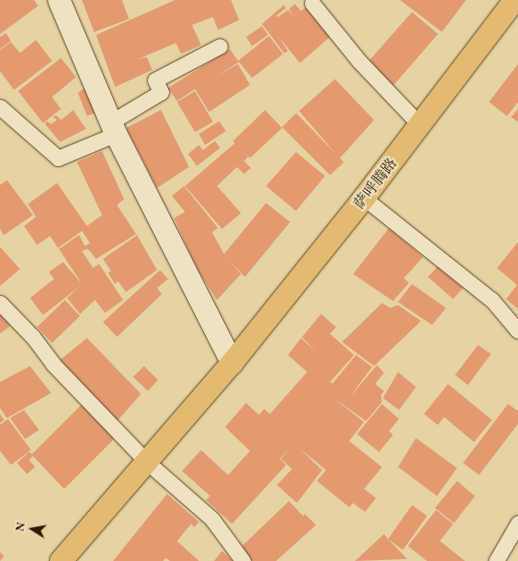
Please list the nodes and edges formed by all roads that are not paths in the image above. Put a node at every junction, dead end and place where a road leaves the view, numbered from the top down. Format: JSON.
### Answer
{"nodes":[{"id":1,"x":59,"y":0,"type":"edge"},
{"id":2,"x":515,"y":0,"type":"edge"},
{"id":3,"x":312,"y":3,"type":"dead end"},
{"id":4,"x":220,"y":46,"type":"dead end"},
{"id":5,"x":0,"y":107,"type":"edge"},
{"id":6,"x":420,"y":125,"type":"junction"},
{"id":7,"x":113,"y":128,"type":"junction"},
{"id":8,"x":364,"y":198,"type":"junction"},
{"id":9,"x":0,"y":303,"type":"edge"},
{"id":10,"x":518,"y":331,"type":"edge"},
{"id":11,"x":232,"y":363,"type":"junction"},
{"id":12,"x":147,"y":462,"type":"junction"},
{"id":13,"x":518,"y":524,"type":"edge"},
{"id":14,"x":61,"y":561,"type":"edge"},
{"id":15,"x":244,"y":561,"type":"edge"},
{"id":16,"x":496,"y":561,"type":"edge"}],
"edges":[{"from":1,"to":7,"type":"street"},
{"from":2,"to":6,"type":"highway","name":"萨呼腾路"},
{"from":3,"to":6,"type":"lane"},
{"from":4,"to":7,"type":"lane"},
{"from":5,"to":7,"type":"lane"},
{"from":6,"to":8,"type":"highway","name":"萨呼腾路"},
{"from":7,"to":11,"type":"street"},
{"from":8,"to":10,"type":"lane"},
{"from":8,"to":11,"type":"highway","name":"萨呼腾路"},
{"from":9,"to":12,"type":"lane"},
{"from":11,"to":12,"type":"highway","name":"萨呼腾路"},
{"from":12,"to":14,"type":"highway","name":"萨呼腾路"},
{"from":12,"to":15,"type":"lane"},
{"from":13,"to":16,"type":"lane"}]}
